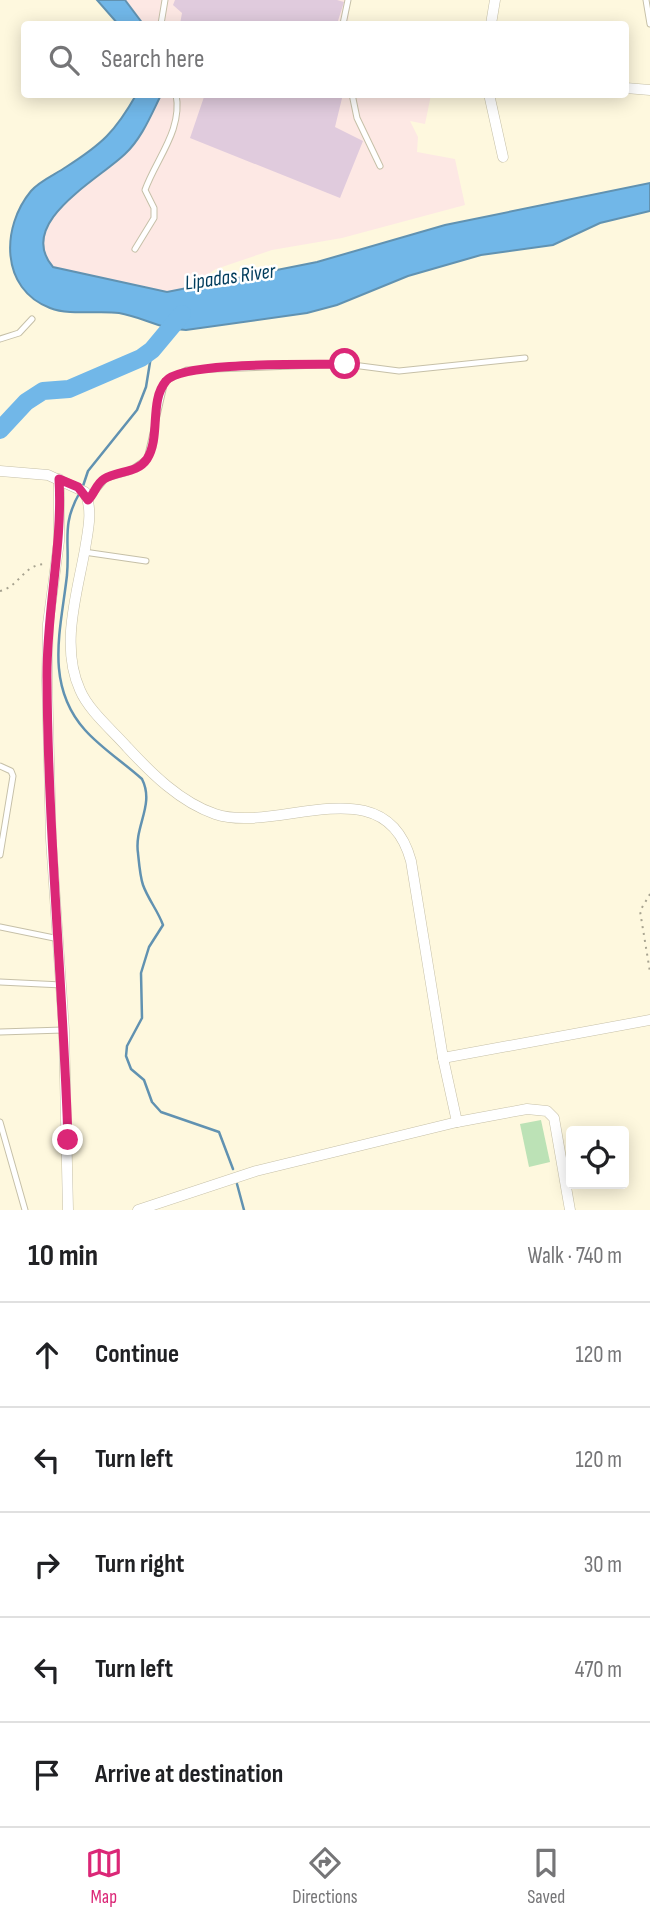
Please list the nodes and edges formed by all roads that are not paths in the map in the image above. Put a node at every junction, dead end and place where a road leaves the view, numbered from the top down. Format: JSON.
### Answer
{"nodes":[{"id":1,"x":165,"y":0,"type":"edge"},
{"id":2,"x":348,"y":0,"type":"edge"},
{"id":3,"x":495,"y":0,"type":"edge"},
{"id":4,"x":646,"y":0,"type":"edge"},
{"id":5,"x":162,"y":21,"type":"edge"},
{"id":6,"x":344,"y":21,"type":"edge"},
{"id":7,"x":492,"y":21,"type":"edge"},
{"id":8,"x":650,"y":24,"type":"edge"},
{"id":9,"x":629,"y":88,"type":"edge"},
{"id":10,"x":650,"y":90,"type":"edge"},
{"id":11,"x":177,"y":98,"type":"edge"},
{"id":12,"x":353,"y":98,"type":"edge"},
{"id":13,"x":490,"y":98,"type":"edge"},
{"id":14,"x":503,"y":157,"type":"dead end"},
{"id":15,"x":380,"y":166,"type":"dead end"},
{"id":16,"x":135,"y":248,"type":"dead end"},
{"id":17,"x":32,"y":319,"type":"dead end"},
{"id":18,"x":0,"y":339,"type":"edge"},
{"id":19,"x":525,"y":358,"type":"dead end"},
{"id":20,"x":0,"y":471,"type":"edge"},
{"id":21,"x":59,"y":479,"type":"junction"},
{"id":22,"x":84,"y":493,"type":"junction"},
{"id":23,"x":84,"y":552,"type":"junction"},
{"id":24,"x":146,"y":561,"type":"dead end"},
{"id":25,"x":0,"y":766,"type":"edge"},
{"id":26,"x":0,"y":855,"type":"edge"},
{"id":27,"x":0,"y":927,"type":"edge"},
{"id":28,"x":59,"y":939,"type":"junction"},
{"id":29,"x":0,"y":982,"type":"edge"},
{"id":30,"x":62,"y":985,"type":"junction"},
{"id":31,"x":650,"y":1020,"type":"edge"},
{"id":32,"x":64,"y":1030,"type":"junction"},
{"id":33,"x":0,"y":1032,"type":"edge"},
{"id":34,"x":443,"y":1058,"type":"junction"},
{"id":35,"x":0,"y":1122,"type":"edge"},
{"id":36,"x":457,"y":1122,"type":"junction"},
{"id":37,"x":24,"y":1210,"type":"edge"},
{"id":38,"x":68,"y":1210,"type":"edge"},
{"id":39,"x":138,"y":1210,"type":"edge"},
{"id":40,"x":570,"y":1210,"type":"edge"}],
"edges":[{"from":1,"to":5,"type":"lane"},
{"from":2,"to":6,"type":"lane"},
{"from":3,"to":7,"type":"street"},
{"from":4,"to":8,"type":"lane"},
{"from":9,"to":10,"type":"street"},
{"from":11,"to":16,"type":"lane"},
{"from":12,"to":15,"type":"lane"},
{"from":13,"to":14,"type":"street"},
{"from":17,"to":18,"type":"lane"},
{"from":19,"to":22,"type":"lane"},
{"from":20,"to":21,"type":"street"},
{"from":21,"to":22,"type":"street"},
{"from":21,"to":28,"type":"street"},
{"from":22,"to":23,"type":"street"},
{"from":23,"to":24,"type":"lane"},
{"from":23,"to":34,"type":"street"},
{"from":25,"to":26,"type":"lane"},
{"from":27,"to":28,"type":"lane"},
{"from":28,"to":30,"type":"street"},
{"from":29,"to":30,"type":"lane"},
{"from":30,"to":32,"type":"street"},
{"from":31,"to":34,"type":"street"},
{"from":32,"to":33,"type":"lane"},
{"from":32,"to":38,"type":"street"},
{"from":34,"to":36,"type":"street"},
{"from":35,"to":37,"type":"lane"},
{"from":36,"to":39,"type":"street"},
{"from":36,"to":40,"type":"street"}]}
